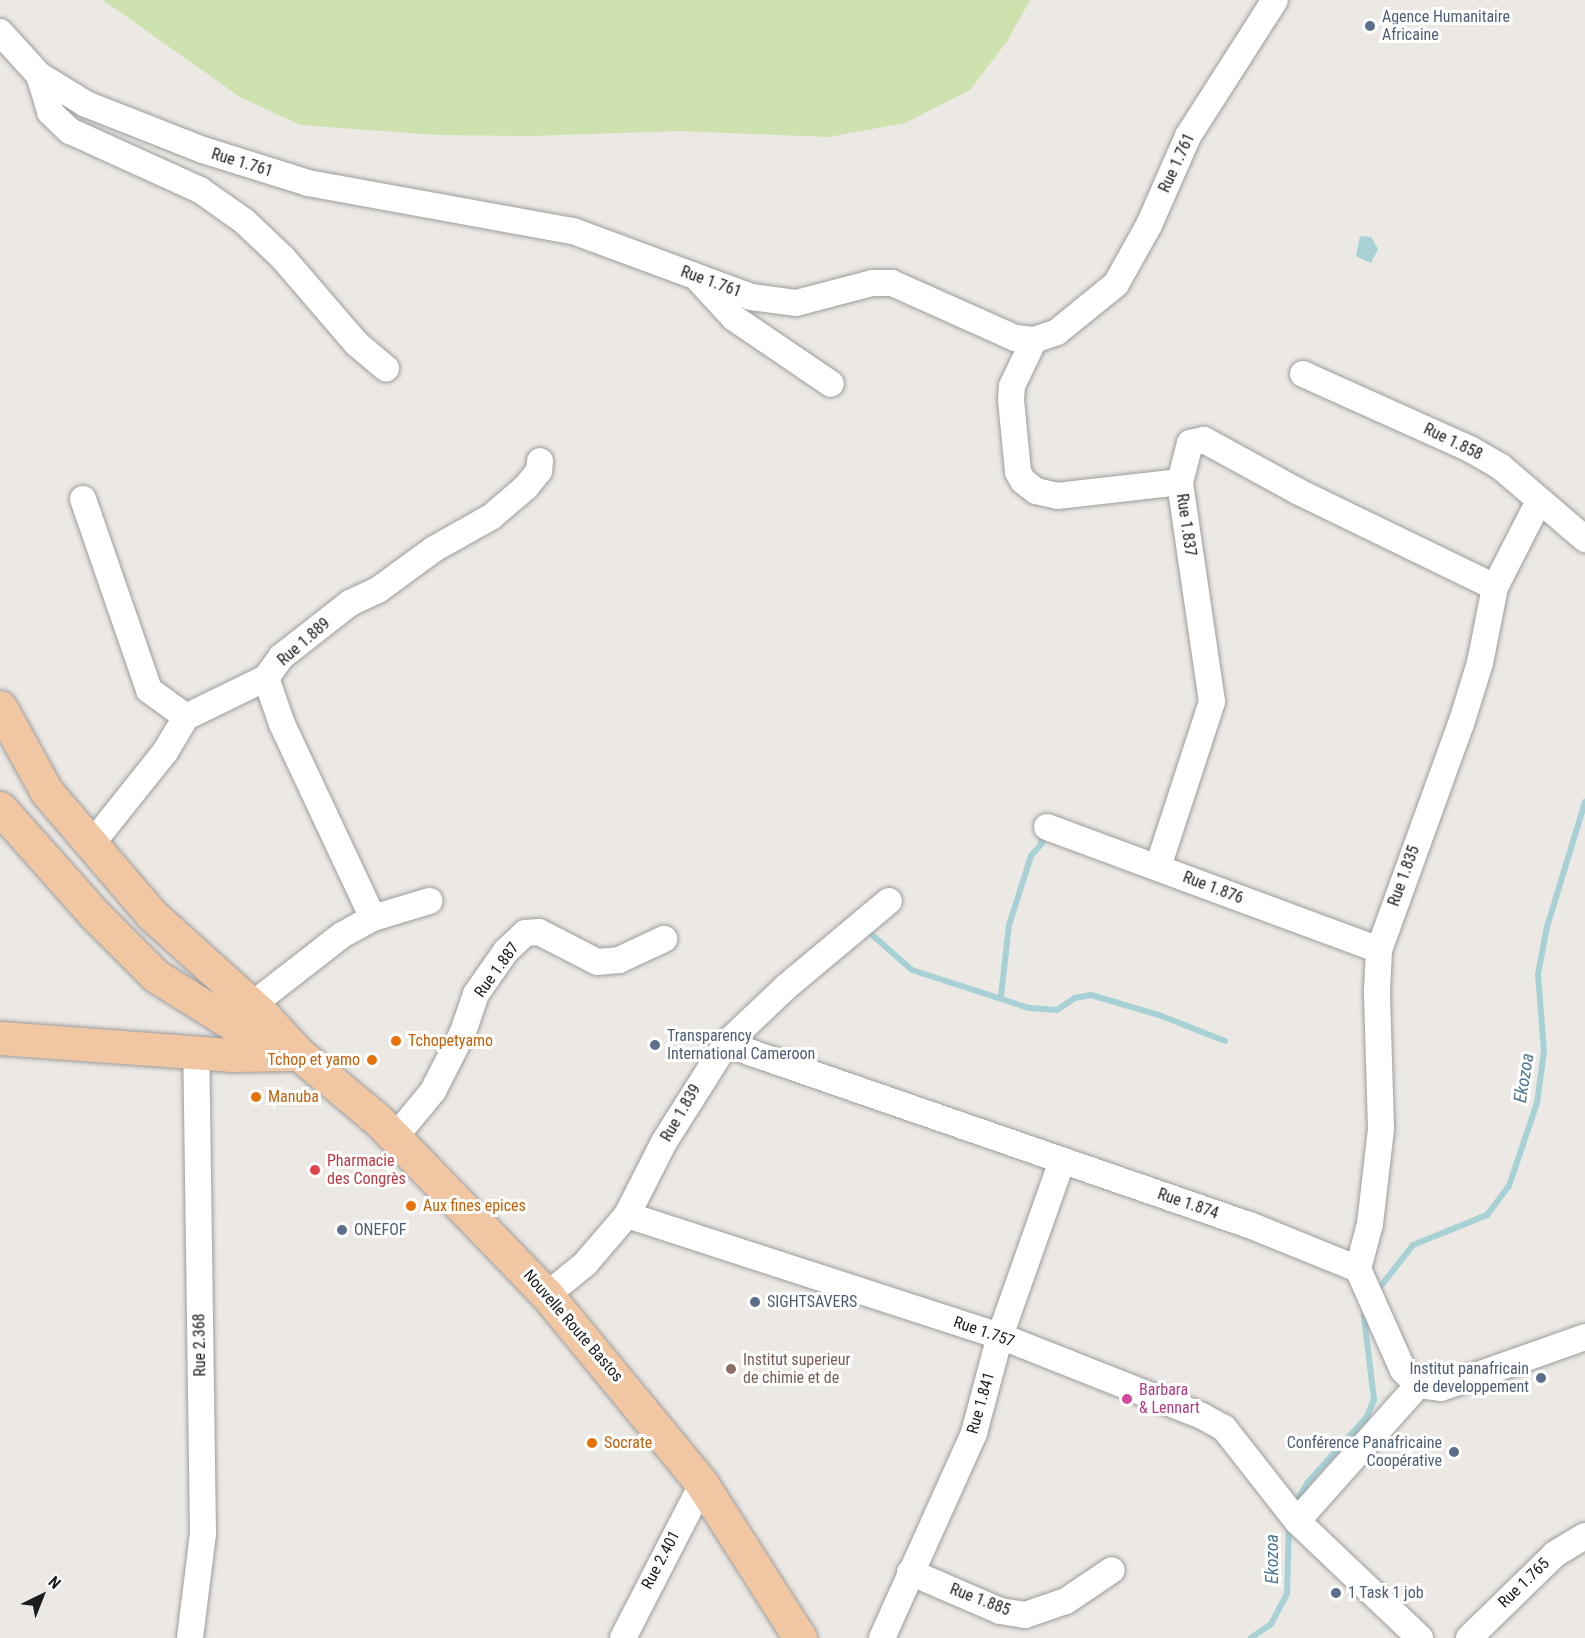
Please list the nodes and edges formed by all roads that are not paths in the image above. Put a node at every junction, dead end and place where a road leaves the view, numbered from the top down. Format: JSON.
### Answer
{"nodes":[{"id":1,"x":1275,"y":0,"type":"edge"},
{"id":2,"x":0,"y":32,"type":"edge"},
{"id":3,"x":39,"y":75,"type":"junction"},
{"id":4,"x":697,"y":278,"type":"junction"},
{"id":5,"x":1034,"y":340,"type":"junction"},
{"id":6,"x":386,"y":368,"type":"dead end"},
{"id":7,"x":1303,"y":374,"type":"dead end"},
{"id":8,"x":831,"y":384,"type":"dead end"},
{"id":9,"x":540,"y":462,"type":"dead end"},
{"id":10,"x":1180,"y":482,"type":"junction"},
{"id":11,"x":82,"y":499,"type":"dead end"},
{"id":12,"x":1539,"y":501,"type":"junction"},
{"id":13,"x":1585,"y":539,"type":"edge"},
{"id":14,"x":1495,"y":587,"type":"junction"},
{"id":15,"x":266,"y":678,"type":"junction"},
{"id":16,"x":4,"y":717,"type":"edge"},
{"id":17,"x":186,"y":717,"type":"junction"},
{"id":18,"x":0,"y":766,"type":"edge"},
{"id":19,"x":0,"y":808,"type":"edge"},
{"id":20,"x":1047,"y":827,"type":"dead end"},
{"id":21,"x":90,"y":846,"type":"junction"},
{"id":22,"x":1158,"y":867,"type":"junction"},
{"id":23,"x":429,"y":901,"type":"dead end"},
{"id":24,"x":890,"y":901,"type":"dead end"},
{"id":25,"x":373,"y":918,"type":"junction"},
{"id":26,"x":663,"y":939,"type":"dead end"},
{"id":27,"x":1379,"y":950,"type":"junction"},
{"id":28,"x":252,"y":1005,"type":"junction"},
{"id":29,"x":0,"y":1038,"type":"edge"},
{"id":30,"x":726,"y":1044,"type":"junction"},
{"id":31,"x":196,"y":1052,"type":"junction"},
{"id":32,"x":299,"y":1054,"type":"junction"},
{"id":33,"x":395,"y":1137,"type":"junction"},
{"id":34,"x":1062,"y":1161,"type":"junction"},
{"id":35,"x":627,"y":1215,"type":"junction"},
{"id":36,"x":1358,"y":1269,"type":"junction"},
{"id":37,"x":547,"y":1295,"type":"junction"},
{"id":38,"x":1000,"y":1336,"type":"junction"},
{"id":39,"x":1585,"y":1337,"type":"edge"},
{"id":40,"x":1418,"y":1385,"type":"junction"},
{"id":41,"x":702,"y":1484,"type":"junction"},
{"id":42,"x":1297,"y":1521,"type":"junction"},
{"id":43,"x":1585,"y":1536,"type":"edge"},
{"id":44,"x":1112,"y":1569,"type":"dead end"},
{"id":45,"x":910,"y":1572,"type":"junction"},
{"id":46,"x":190,"y":1638,"type":"edge"},
{"id":47,"x":622,"y":1638,"type":"edge"},
{"id":48,"x":800,"y":1638,"type":"edge"},
{"id":49,"x":882,"y":1638,"type":"edge"},
{"id":50,"x":1420,"y":1638,"type":"edge"},
{"id":51,"x":1469,"y":1638,"type":"edge"}],
"edges":[{"from":1,"to":5,"type":"street","name":"Rue 1.761"},
{"from":2,"to":3,"type":"street","name":"Rue 1.761"},
{"from":3,"to":4,"type":"street","name":"Rue 1.761"},
{"from":3,"to":6,"type":"street"},
{"from":4,"to":5,"type":"street","name":"Rue 1.761"},
{"from":4,"to":8,"type":"street"},
{"from":5,"to":10,"type":"street"},
{"from":7,"to":12,"type":"street","name":"Rue 1.858"},
{"from":9,"to":15,"type":"street","name":"Rue 1.889"},
{"from":10,"to":14,"type":"street","name":"Rue 1.837"},
{"from":10,"to":22,"type":"street","name":"Rue 1.837"},
{"from":11,"to":17,"type":"street"},
{"from":12,"to":13,"type":"street","name":"Rue 1.858"},
{"from":12,"to":14,"type":"street","name":"Rue 1.835"},
{"from":14,"to":27,"type":"street","name":"Rue 1.835"},
{"from":15,"to":17,"type":"street","name":"Rue 1.889"},
{"from":15,"to":25,"type":"street"},
{"from":16,"to":18,"type":"main road"},
{"from":16,"to":21,"type":"main road"},
{"from":17,"to":21,"type":"street"},
{"from":19,"to":32,"type":"main road"},
{"from":20,"to":22,"type":"street","name":"Rue 1.876"},
{"from":21,"to":28,"type":"main road"},
{"from":22,"to":27,"type":"street","name":"Rue 1.876"},
{"from":23,"to":25,"type":"street"},
{"from":24,"to":30,"type":"street","name":"Rue 1.839"},
{"from":25,"to":28,"type":"street"},
{"from":26,"to":33,"type":"street","name":"Rue 1.887"},
{"from":27,"to":36,"type":"street","name":"Rue 1.835"},
{"from":28,"to":32,"type":"main road"},
{"from":29,"to":31,"type":"main road"},
{"from":30,"to":34,"type":"street","name":"Rue 1.874"},
{"from":30,"to":35,"type":"street","name":"Rue 1.839"},
{"from":31,"to":32,"type":"main road"},
{"from":31,"to":46,"type":"street","name":"Rue 2.368"},
{"from":32,"to":33,"type":"main road","name":"Nouvelle Route Bastos"},
{"from":33,"to":37,"type":"main road","name":"Nouvelle Route Bastos"},
{"from":34,"to":36,"type":"street","name":"Rue 1.874"},
{"from":34,"to":38,"type":"street","name":"Rue 1.841"},
{"from":35,"to":37,"type":"street","name":"Rue 1.839"},
{"from":35,"to":38,"type":"street","name":"Rue 1.757"},
{"from":36,"to":40,"type":"street"},
{"from":37,"to":41,"type":"main road","name":"Nouvelle Route Bastos"},
{"from":38,"to":42,"type":"street","name":"Rue 1.757"},
{"from":38,"to":45,"type":"street","name":"Rue 1.841"},
{"from":39,"to":40,"type":"street"},
{"from":40,"to":42,"type":"street"},
{"from":41,"to":47,"type":"street","name":"Rue 2.401"},
{"from":41,"to":48,"type":"main road","name":"Nouvelle Route Bastos"},
{"from":42,"to":50,"type":"street","name":"Rue 1.757"},
{"from":43,"to":51,"type":"street","name":"Rue 1.765"},
{"from":44,"to":45,"type":"street","name":"Rue 1.885"},
{"from":45,"to":49,"type":"street","name":"Rue 1.841"}]}
